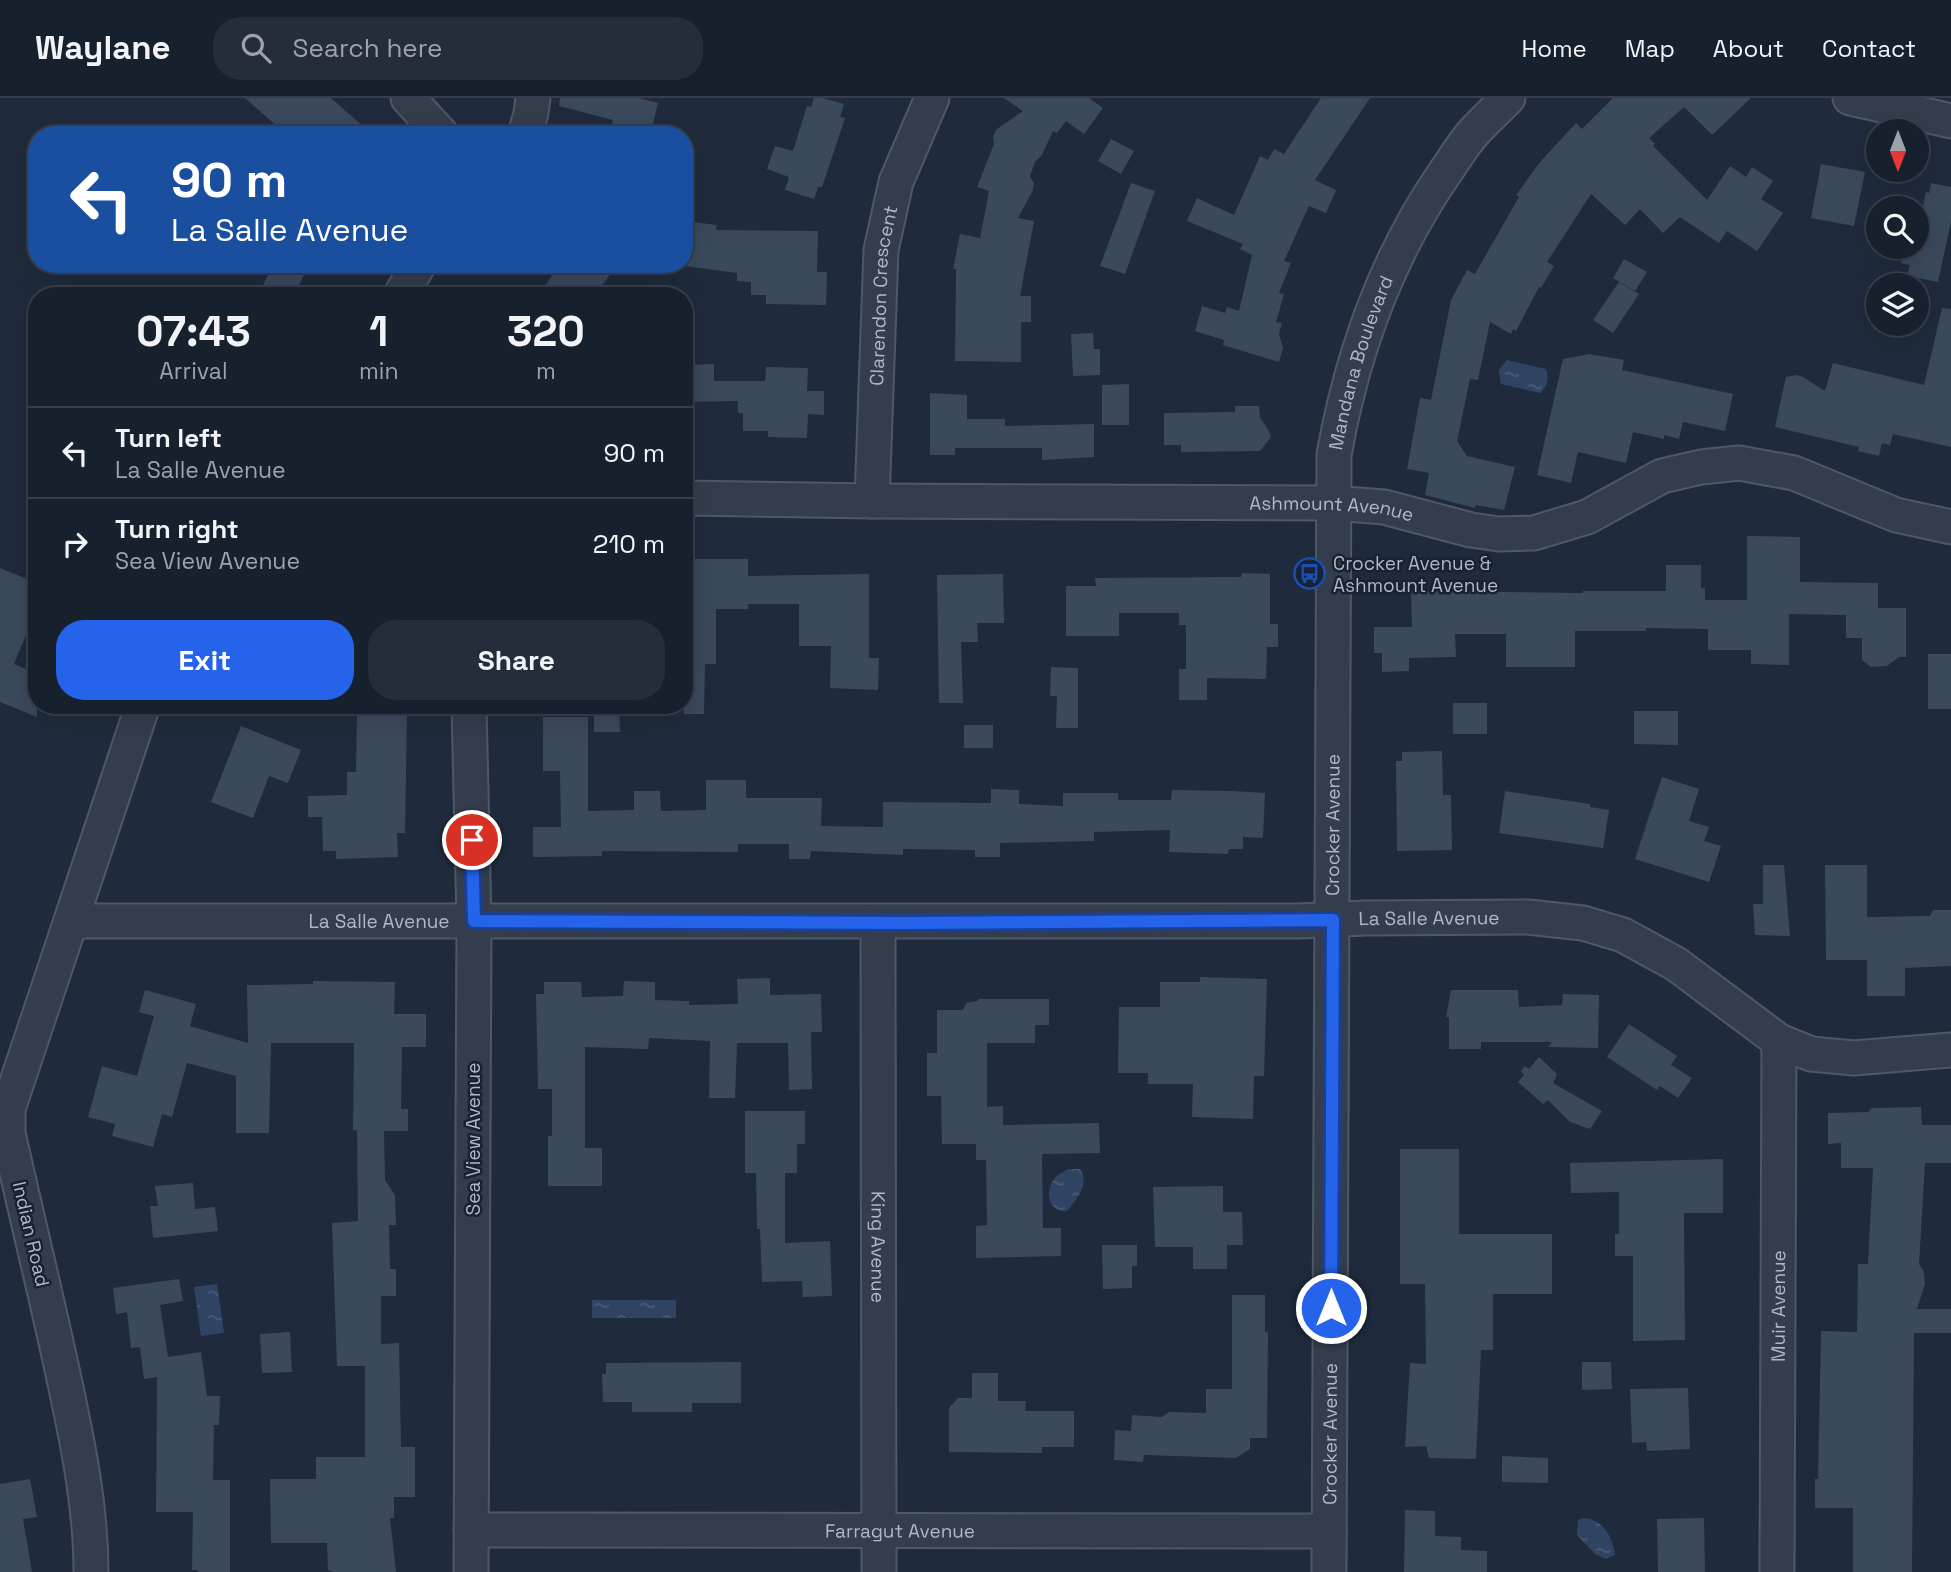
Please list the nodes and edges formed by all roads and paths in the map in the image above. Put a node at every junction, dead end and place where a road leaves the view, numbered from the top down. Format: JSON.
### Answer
{"nodes":[{"id":1,"x":408,"y":98,"type":"edge"},
{"id":2,"x":533,"y":98,"type":"edge"},
{"id":3,"x":932,"y":98,"type":"edge"},
{"id":4,"x":1508,"y":98,"type":"edge"},
{"id":5,"x":1850,"y":98,"type":"edge"},
{"id":6,"x":1951,"y":121,"type":"edge"},
{"id":7,"x":434,"y":126,"type":"edge"},
{"id":8,"x":527,"y":126,"type":"edge"},
{"id":9,"x":693,"y":498,"type":"edge"},
{"id":10,"x":872,"y":501,"type":"junction"},
{"id":11,"x":1332,"y":503,"type":"junction"},
{"id":12,"x":1951,"y":527,"type":"edge"},
{"id":13,"x":1332,"y":667,"type":"joint"},
{"id":14,"x":139,"y":714,"type":"edge"},
{"id":15,"x":469,"y":714,"type":"edge"},
{"id":16,"x":1333,"y":920,"type":"junction"},
{"id":17,"x":71,"y":921,"type":"junction"},
{"id":18,"x":474,"y":921,"type":"junction"},
{"id":19,"x":878,"y":923,"type":"junction"},
{"id":20,"x":1779,"y":1041,"type":"junction"},
{"id":21,"x":1951,"y":1050,"type":"edge"},
{"id":22,"x":4,"y":1108,"type":"edge"},
{"id":23,"x":471,"y":1530,"type":"junction"},
{"id":24,"x":879,"y":1531,"type":"junction"},
{"id":25,"x":1329,"y":1531,"type":"junction"},
{"id":26,"x":91,"y":1572,"type":"edge"},
{"id":27,"x":471,"y":1572,"type":"edge"},
{"id":28,"x":879,"y":1572,"type":"edge"},
{"id":29,"x":1329,"y":1572,"type":"edge"},
{"id":30,"x":1777,"y":1572,"type":"edge"}],
"edges":[{"from":1,"to":7,"type":"street"},
{"from":2,"to":8,"type":"street"},
{"from":3,"to":10,"type":"street","name":"Clarendon Crescent"},
{"from":4,"to":11,"type":"street","name":"Mandana Boulevard"},
{"from":5,"to":6,"type":"street"},
{"from":9,"to":10,"type":"street","name":"Ashmount Avenue"},
{"from":10,"to":11,"type":"street","name":"Ashmount Avenue"},
{"from":11,"to":12,"type":"street","name":"Ashmount Avenue"},
{"from":11,"to":13,"type":"street","name":"Mandana Boulevard"},
{"from":13,"to":16,"type":"street","name":"Crocker Avenue"},
{"from":14,"to":17,"type":"street","name":"Indian Road"},
{"from":15,"to":18,"type":"street","name":"Sea View Avenue"},
{"from":16,"to":19,"type":"street","name":"La Salle Avenue"},
{"from":16,"to":20,"type":"street","name":"La Salle Avenue"},
{"from":16,"to":25,"type":"street","name":"Crocker Avenue"},
{"from":17,"to":18,"type":"street","name":"La Salle Avenue"},
{"from":17,"to":22,"type":"street","name":"Indian Road"},
{"from":18,"to":19,"type":"street","name":"La Salle Avenue"},
{"from":18,"to":23,"type":"street","name":"Sea View Avenue"},
{"from":19,"to":24,"type":"street","name":"King Avenue"},
{"from":20,"to":21,"type":"street","name":"La Salle Avenue"},
{"from":20,"to":30,"type":"street","name":"Muir Avenue"},
{"from":22,"to":26,"type":"street","name":"Indian Road"},
{"from":23,"to":24,"type":"street","name":"Farragut Avenue"},
{"from":23,"to":27,"type":"street","name":"Sea View Avenue"},
{"from":24,"to":25,"type":"street","name":"Farragut Avenue"},
{"from":24,"to":28,"type":"street","name":"King Avenue"},
{"from":25,"to":29,"type":"street","name":"Crocker Avenue"}]}
